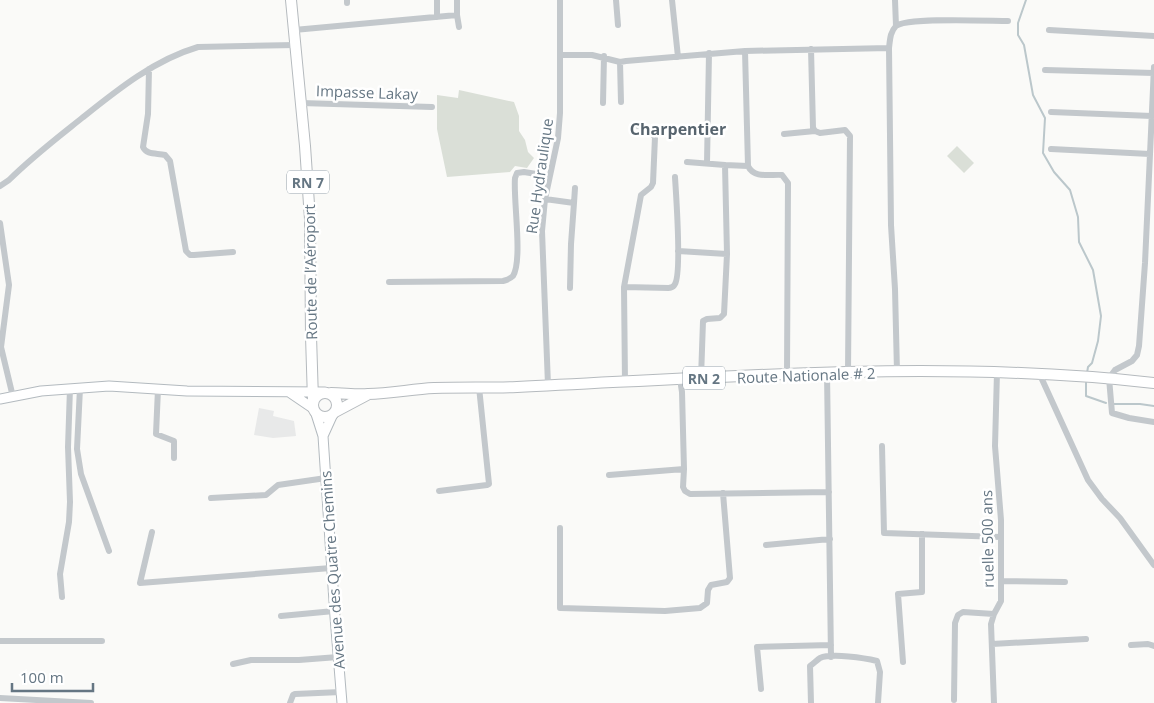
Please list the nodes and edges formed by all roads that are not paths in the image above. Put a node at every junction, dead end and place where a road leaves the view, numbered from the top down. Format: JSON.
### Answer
{"nodes":[{"id":1,"x":291,"y":0,"type":"edge"},
{"id":2,"x":437,"y":0,"type":"edge"},
{"id":3,"x":458,"y":0,"type":"edge"},
{"id":4,"x":560,"y":0,"type":"edge"},
{"id":5,"x":616,"y":0,"type":"edge"},
{"id":6,"x":672,"y":0,"type":"edge"},
{"id":7,"x":894,"y":0,"type":"edge"},
{"id":8,"x":457,"y":15,"type":"junction"},
{"id":9,"x":437,"y":17,"type":"junction"},
{"id":10,"x":1008,"y":21,"type":"dead end"},
{"id":11,"x":618,"y":25,"type":"dead end"},
{"id":12,"x":896,"y":26,"type":"junction"},
{"id":13,"x":459,"y":27,"type":"dead end"},
{"id":14,"x":294,"y":30,"type":"junction"},
{"id":15,"x":1050,"y":30,"type":"dead end"},
{"id":16,"x":1154,"y":36,"type":"edge"},
{"id":17,"x":295,"y":45,"type":"junction"},
{"id":18,"x":889,"y":48,"type":"junction"},
{"id":19,"x":811,"y":49,"type":"junction"},
{"id":20,"x":745,"y":51,"type":"junction"},
{"id":21,"x":709,"y":53,"type":"junction"},
{"id":22,"x":561,"y":55,"type":"junction"},
{"id":23,"x":604,"y":56,"type":"junction"},
{"id":24,"x":678,"y":56,"type":"junction"},
{"id":25,"x":620,"y":62,"type":"junction"},
{"id":26,"x":1154,"y":67,"type":"edge"},
{"id":27,"x":149,"y":69,"type":"junction"},
{"id":28,"x":1045,"y":70,"type":"dead end"},
{"id":29,"x":1154,"y":73,"type":"edge"},
{"id":30,"x":1154,"y":87,"type":"edge"},
{"id":31,"x":621,"y":102,"type":"dead end"},
{"id":32,"x":301,"y":103,"type":"junction"},
{"id":33,"x":603,"y":103,"type":"dead end"},
{"id":34,"x":432,"y":107,"type":"dead end"},
{"id":35,"x":1051,"y":112,"type":"dead end"},
{"id":36,"x":1152,"y":116,"type":"junction"},
{"id":37,"x":635,"y":125,"type":"dead end"},
{"id":38,"x":815,"y":131,"type":"junction"},
{"id":39,"x":784,"y":134,"type":"dead end"},
{"id":40,"x":1051,"y":149,"type":"dead end"},
{"id":41,"x":1150,"y":154,"type":"junction"},
{"id":42,"x":686,"y":162,"type":"dead end"},
{"id":43,"x":707,"y":164,"type":"junction"},
{"id":44,"x":724,"y":165,"type":"junction"},
{"id":45,"x":748,"y":166,"type":"junction"},
{"id":46,"x":549,"y":176,"type":"junction"},
{"id":47,"x":675,"y":177,"type":"dead end"},
{"id":48,"x":0,"y":186,"type":"edge"},
{"id":49,"x":575,"y":188,"type":"dead end"},
{"id":50,"x":545,"y":199,"type":"junction"},
{"id":51,"x":574,"y":203,"type":"junction"},
{"id":52,"x":0,"y":223,"type":"edge"},
{"id":53,"x":1150,"y":231,"type":"edge"},
{"id":54,"x":678,"y":251,"type":"junction"},
{"id":55,"x":233,"y":252,"type":"dead end"},
{"id":56,"x":727,"y":254,"type":"junction"},
{"id":57,"x":389,"y":282,"type":"dead end"},
{"id":58,"x":624,"y":287,"type":"junction"},
{"id":59,"x":570,"y":288,"type":"dead end"},
{"id":60,"x":2,"y":319,"type":"edge"},
{"id":61,"x":3,"y":365,"type":"edge"},
{"id":62,"x":312,"y":365,"type":"junction"},
{"id":63,"x":897,"y":372,"type":"junction"},
{"id":64,"x":997,"y":372,"type":"junction"},
{"id":65,"x":827,"y":373,"type":"junction"},
{"id":66,"x":848,"y":373,"type":"junction"},
{"id":67,"x":787,"y":374,"type":"junction"},
{"id":68,"x":1040,"y":375,"type":"junction"},
{"id":69,"x":701,"y":378,"type":"junction"},
{"id":70,"x":1110,"y":378,"type":"junction"},
{"id":71,"x":680,"y":379,"type":"junction"},
{"id":72,"x":625,"y":382,"type":"junction"},
{"id":73,"x":1154,"y":383,"type":"edge"},
{"id":74,"x":548,"y":384,"type":"junction"},
{"id":75,"x":70,"y":388,"type":"junction"},
{"id":76,"x":80,"y":388,"type":"junction"},
{"id":77,"x":479,"y":388,"type":"junction"},
{"id":78,"x":158,"y":389,"type":"junction"},
{"id":79,"x":287,"y":391,"type":"junction"},
{"id":80,"x":328,"y":393,"type":"junction"},
{"id":81,"x":369,"y":394,"type":"junction"},
{"id":82,"x":13,"y":397,"type":"junction"},
{"id":83,"x":0,"y":399,"type":"edge"},
{"id":84,"x":314,"y":404,"type":"junction"},
{"id":85,"x":334,"y":413,"type":"junction"},
{"id":86,"x":1154,"y":422,"type":"edge"},
{"id":87,"x":322,"y":436,"type":"junction"},
{"id":88,"x":882,"y":446,"type":"dead end"},
{"id":89,"x":174,"y":458,"type":"dead end"},
{"id":90,"x":684,"y":469,"type":"junction"},
{"id":91,"x":609,"y":475,"type":"dead end"},
{"id":92,"x":326,"y":478,"type":"junction"},
{"id":93,"x":439,"y":491,"type":"dead end"},
{"id":94,"x":829,"y":492,"type":"junction"},
{"id":95,"x":723,"y":493,"type":"junction"},
{"id":96,"x":211,"y":498,"type":"dead end"},
{"id":97,"x":560,"y":528,"type":"dead end"},
{"id":98,"x":152,"y":532,"type":"dead end"},
{"id":99,"x":922,"y":534,"type":"junction"},
{"id":100,"x":1001,"y":537,"type":"junction"},
{"id":101,"x":830,"y":539,"type":"junction"},
{"id":102,"x":766,"y":545,"type":"dead end"},
{"id":103,"x":109,"y":551,"type":"dead end"},
{"id":104,"x":1154,"y":565,"type":"edge"},
{"id":105,"x":331,"y":568,"type":"junction"},
{"id":106,"x":1001,"y":581,"type":"junction"},
{"id":107,"x":1064,"y":582,"type":"dead end"},
{"id":108,"x":62,"y":597,"type":"dead end"},
{"id":109,"x":334,"y":611,"type":"junction"},
{"id":110,"x":994,"y":614,"type":"junction"},
{"id":111,"x":281,"y":616,"type":"dead end"},
{"id":112,"x":1086,"y":639,"type":"dead end"},
{"id":113,"x":0,"y":641,"type":"edge"},
{"id":114,"x":102,"y":641,"type":"dead end"},
{"id":115,"x":992,"y":644,"type":"junction"},
{"id":116,"x":1131,"y":644,"type":"dead end"},
{"id":117,"x":831,"y":645,"type":"junction"},
{"id":118,"x":1154,"y":646,"type":"edge"},
{"id":119,"x":338,"y":657,"type":"junction"},
{"id":120,"x":831,"y":657,"type":"junction"},
{"id":121,"x":903,"y":662,"type":"dead end"},
{"id":122,"x":233,"y":664,"type":"dead end"},
{"id":123,"x":760,"y":689,"type":"dead end"},
{"id":124,"x":342,"y":692,"type":"junction"},
{"id":125,"x":0,"y":698,"type":"edge"},
{"id":126,"x":954,"y":700,"type":"dead end"},
{"id":127,"x":26,"y":701,"type":"edge"},
{"id":128,"x":91,"y":703,"type":"edge"},
{"id":129,"x":290,"y":703,"type":"edge"},
{"id":130,"x":342,"y":703,"type":"edge"},
{"id":131,"x":811,"y":703,"type":"edge"},
{"id":132,"x":878,"y":703,"type":"edge"},
{"id":133,"x":994,"y":703,"type":"edge"}],
"edges":[{"from":1,"to":14,"type":"main road","name":"Route de l’Aéroport","number":"RN 7"},
{"from":2,"to":9,"type":"street"},
{"from":3,"to":8,"type":"street"},
{"from":4,"to":22,"type":"street","name":"Rue Hydraulique"},
{"from":5,"to":11,"type":"street"},
{"from":6,"to":24,"type":"street"},
{"from":7,"to":12,"type":"street"},
{"from":8,"to":9,"type":"street"},
{"from":8,"to":13,"type":"street"},
{"from":9,"to":14,"type":"street"},
{"from":10,"to":12,"type":"street"},
{"from":12,"to":18,"type":"street"},
{"from":14,"to":17,"type":"main road","name":"Route de l’Aéroport","number":"RN 7"},
{"from":15,"to":16,"type":"street"},
{"from":17,"to":27,"type":"street"},
{"from":17,"to":32,"type":"main road","name":"Route de l’Aéroport","number":"RN 7"},
{"from":18,"to":19,"type":"street"},
{"from":18,"to":63,"type":"street"},
{"from":19,"to":20,"type":"street"},
{"from":19,"to":38,"type":"street"},
{"from":20,"to":21,"type":"street"},
{"from":20,"to":45,"type":"street"},
{"from":21,"to":24,"type":"street"},
{"from":21,"to":43,"type":"street"},
{"from":22,"to":23,"type":"street"},
{"from":22,"to":46,"type":"street","name":"Rue Hydraulique"},
{"from":23,"to":25,"type":"street"},
{"from":23,"to":33,"type":"street"},
{"from":24,"to":25,"type":"street"},
{"from":25,"to":31,"type":"street"},
{"from":26,"to":29,"type":"street"},
{"from":27,"to":48,"type":"street"},
{"from":27,"to":55,"type":"street"},
{"from":28,"to":29,"type":"street"},
{"from":29,"to":30,"type":"street"},
{"from":30,"to":36,"type":"street"},
{"from":32,"to":34,"type":"street","name":"Impasse Lakay"},
{"from":32,"to":62,"type":"main road","name":"Route de l’Aéroport","number":"RN 7"},
{"from":35,"to":36,"type":"street"},
{"from":36,"to":41,"type":"street"},
{"from":37,"to":58,"type":"street"},
{"from":38,"to":39,"type":"street"},
{"from":38,"to":66,"type":"street"},
{"from":40,"to":41,"type":"street"},
{"from":41,"to":53,"type":"street"},
{"from":42,"to":43,"type":"street"},
{"from":43,"to":44,"type":"street"},
{"from":44,"to":45,"type":"street"},
{"from":44,"to":56,"type":"street"},
{"from":45,"to":67,"type":"street"},
{"from":46,"to":50,"type":"street","name":"Rue Hydraulique"},
{"from":46,"to":57,"type":"street"},
{"from":47,"to":54,"type":"street"},
{"from":49,"to":51,"type":"street"},
{"from":50,"to":51,"type":"street"},
{"from":50,"to":74,"type":"street","name":"Rue Hydraulique"},
{"from":51,"to":59,"type":"street"},
{"from":52,"to":60,"type":"street"},
{"from":53,"to":70,"type":"street"},
{"from":54,"to":56,"type":"street"},
{"from":54,"to":58,"type":"street"},
{"from":56,"to":69,"type":"street"},
{"from":58,"to":72,"type":"street"},
{"from":60,"to":61,"type":"street"},
{"from":61,"to":82,"type":"street"},
{"from":62,"to":80,"type":"main road","name":"Route de l’Aéroport","number":"RN 7"},
{"from":62,"to":84,"type":"main road","name":"Route de l’Aéroport","number":"RN 7"},
{"from":63,"to":64,"type":"main road","name":"Route Nationale # 2","number":"RN 2"},
{"from":63,"to":66,"type":"main road","name":"Route Nationale # 2","number":"RN 2"},
{"from":64,"to":68,"type":"main road","name":"Route Nationale # 2","number":"RN 2"},
{"from":64,"to":100,"type":"street","name":"ruelle 500 ans"},
{"from":65,"to":66,"type":"main road","name":"Route Nationale # 2","number":"RN 2"},
{"from":65,"to":67,"type":"main road","name":"Route Nationale # 2","number":"RN 2"},
{"from":65,"to":94,"type":"street"},
{"from":67,"to":69,"type":"main road","name":"Route Nationale # 2","number":"RN 2"},
{"from":68,"to":70,"type":"main road","name":"Route Nationale # 2","number":"RN 2"},
{"from":68,"to":104,"type":"street"},
{"from":69,"to":71,"type":"main road","name":"Route Nationale # 2","number":"RN 2"},
{"from":70,"to":73,"type":"main road","name":"Route Nationale # 2","number":"RN 2"},
{"from":70,"to":86,"type":"street"},
{"from":71,"to":72,"type":"main road","name":"Route Nationale # 2","number":"RN 2"},
{"from":71,"to":90,"type":"street"},
{"from":72,"to":74,"type":"main road","name":"Route Nationale # 2","number":"RN 2"},
{"from":74,"to":77,"type":"main road","name":"Route Nationale # 2","number":"RN 2"},
{"from":75,"to":76,"type":"main road"},
{"from":75,"to":82,"type":"main road"},
{"from":75,"to":108,"type":"street"},
{"from":76,"to":78,"type":"main road"},
{"from":76,"to":103,"type":"street"},
{"from":77,"to":81,"type":"main road","name":"Route Nationale # 2","number":"RN 2"},
{"from":77,"to":93,"type":"street"},
{"from":78,"to":79,"type":"main road"},
{"from":78,"to":89,"type":"street"},
{"from":79,"to":84,"type":"main road"},
{"from":79,"to":84,"type":"main road"},
{"from":80,"to":81,"type":"main road","name":"Route Nationale # 2","number":"RN 2"},
{"from":80,"to":84,"type":"main road"},
{"from":80,"to":85,"type":"main road"},
{"from":81,"to":85,"type":"main road","name":"Route Nationale # 2","number":"RN 2"},
{"from":82,"to":83,"type":"main road"},
{"from":84,"to":85,"type":"main road"},
{"from":84,"to":87,"type":"main road","name":"Avenue des Quatre Chemins"},
{"from":85,"to":87,"type":"main road"},
{"from":87,"to":92,"type":"main road","name":"Avenue des Quatre Chemins"},
{"from":88,"to":99,"type":"street"},
{"from":90,"to":91,"type":"street"},
{"from":90,"to":95,"type":"street"},
{"from":92,"to":96,"type":"street"},
{"from":92,"to":105,"type":"main road","name":"Avenue des Quatre Chemins"},
{"from":94,"to":95,"type":"street"},
{"from":94,"to":101,"type":"street"},
{"from":95,"to":97,"type":"street"},
{"from":98,"to":105,"type":"street"},
{"from":99,"to":100,"type":"street"},
{"from":99,"to":121,"type":"street"},
{"from":100,"to":106,"type":"street","name":"ruelle 500 ans"},
{"from":101,"to":102,"type":"street"},
{"from":101,"to":117,"type":"street"},
{"from":105,"to":109,"type":"main road","name":"Avenue des Quatre Chemins"},
{"from":106,"to":107,"type":"street"},
{"from":106,"to":110,"type":"street","name":"ruelle 500 ans"},
{"from":109,"to":111,"type":"street"},
{"from":109,"to":119,"type":"main road","name":"Avenue des Quatre Chemins"},
{"from":110,"to":115,"type":"street","name":"ruelle 500 ans"},
{"from":110,"to":126,"type":"street"},
{"from":112,"to":115,"type":"street"},
{"from":113,"to":114,"type":"street"},
{"from":115,"to":133,"type":"street","name":"ruelle 500 ans"},
{"from":116,"to":118,"type":"street"},
{"from":117,"to":120,"type":"street"},
{"from":117,"to":123,"type":"street"},
{"from":119,"to":122,"type":"street"},
{"from":119,"to":124,"type":"main road","name":"Avenue des Quatre Chemins"},
{"from":120,"to":131,"type":"street"},
{"from":120,"to":132,"type":"street"},
{"from":124,"to":129,"type":"street"},
{"from":124,"to":130,"type":"main road","name":"Avenue des Quatre Chemins"},
{"from":125,"to":127,"type":"street"},
{"from":127,"to":128,"type":"street"}]}
